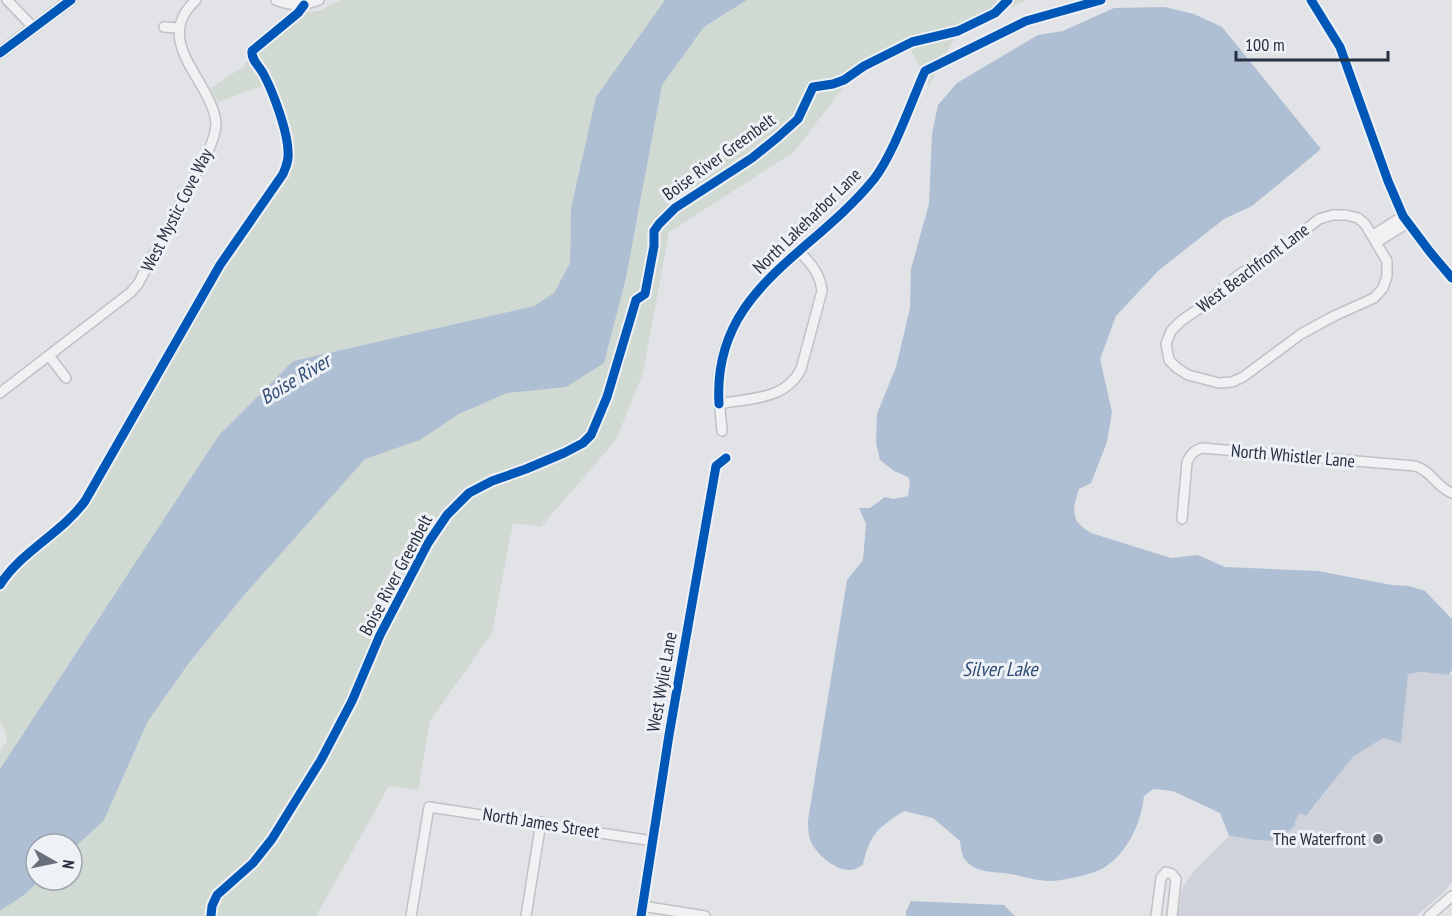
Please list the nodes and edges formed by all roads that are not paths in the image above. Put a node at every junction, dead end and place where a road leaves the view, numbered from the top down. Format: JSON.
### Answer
{"nodes":[{"id":1,"x":9,"y":0,"type":"edge"},
{"id":2,"x":71,"y":0,"type":"edge"},
{"id":3,"x":196,"y":0,"type":"edge"},
{"id":4,"x":276,"y":0,"type":"edge"},
{"id":5,"x":319,"y":0,"type":"edge"},
{"id":6,"x":1101,"y":0,"type":"edge"},
{"id":7,"x":1311,"y":0,"type":"edge"},
{"id":8,"x":164,"y":27,"type":"dead end"},
{"id":9,"x":34,"y":28,"type":"junction"},
{"id":10,"x":179,"y":28,"type":"junction"},
{"id":11,"x":0,"y":53,"type":"edge"},
{"id":12,"x":1405,"y":219,"type":"junction"},
{"id":13,"x":1375,"y":239,"type":"junction"},
{"id":14,"x":800,"y":252,"type":"junction"},
{"id":15,"x":1452,"y":278,"type":"edge"},
{"id":16,"x":50,"y":357,"type":"junction"},
{"id":17,"x":66,"y":378,"type":"dead end"},
{"id":18,"x":0,"y":393,"type":"edge"},
{"id":19,"x":719,"y":404,"type":"junction"},
{"id":20,"x":722,"y":431,"type":"dead end"},
{"id":21,"x":726,"y":458,"type":"dead end"},
{"id":22,"x":1452,"y":493,"type":"edge"},
{"id":23,"x":1182,"y":519,"type":"dead end"},
{"id":24,"x":541,"y":822,"type":"junction"},
{"id":25,"x":653,"y":841,"type":"junction"},
{"id":26,"x":1452,"y":896,"type":"edge"},
{"id":27,"x":642,"y":906,"type":"junction"},
{"id":28,"x":411,"y":916,"type":"edge"},
{"id":29,"x":526,"y":916,"type":"edge"},
{"id":30,"x":641,"y":916,"type":"edge"},
{"id":31,"x":705,"y":916,"type":"edge"},
{"id":32,"x":1156,"y":916,"type":"edge"},
{"id":33,"x":1172,"y":916,"type":"edge"},
{"id":34,"x":1429,"y":916,"type":"edge"}],
"edges":[{"from":1,"to":9,"type":"street"},
{"from":2,"to":9,"type":"street"},
{"from":3,"to":10,"type":"street"},
{"from":4,"to":5,"type":"street"},
{"from":6,"to":14,"type":"street","name":"North Lakeharbor Lane"},
{"from":7,"to":12,"type":"street"},
{"from":8,"to":10,"type":"street"},
{"from":9,"to":11,"type":"street"},
{"from":10,"to":16,"type":"street","name":"West Mystic Cove Way"},
{"from":12,"to":13,"type":"street"},
{"from":12,"to":15,"type":"street"},
{"from":13,"to":13,"type":"street","name":"West Beachfront Lane"},
{"from":14,"to":19,"type":"street","name":"North Lakeharbor Lane"},
{"from":14,"to":19,"type":"street"},
{"from":16,"to":17,"type":"street"},
{"from":16,"to":18,"type":"street","name":"West Mystic Cove Way"},
{"from":19,"to":20,"type":"street","name":"North Lakeharbor Lane"},
{"from":21,"to":25,"type":"street","name":"West Wylie Lane"},
{"from":22,"to":23,"type":"street","name":"North Whistler Lane"},
{"from":24,"to":25,"type":"street","name":"North James Street"},
{"from":24,"to":28,"type":"street","name":"North James Street"},
{"from":24,"to":29,"type":"street"},
{"from":25,"to":27,"type":"street","name":"West Wylie Lane"},
{"from":26,"to":34,"type":"street"},
{"from":27,"to":30,"type":"street","name":"West Wylie Lane"},
{"from":27,"to":31,"type":"street"},
{"from":32,"to":33,"type":"street"}]}
